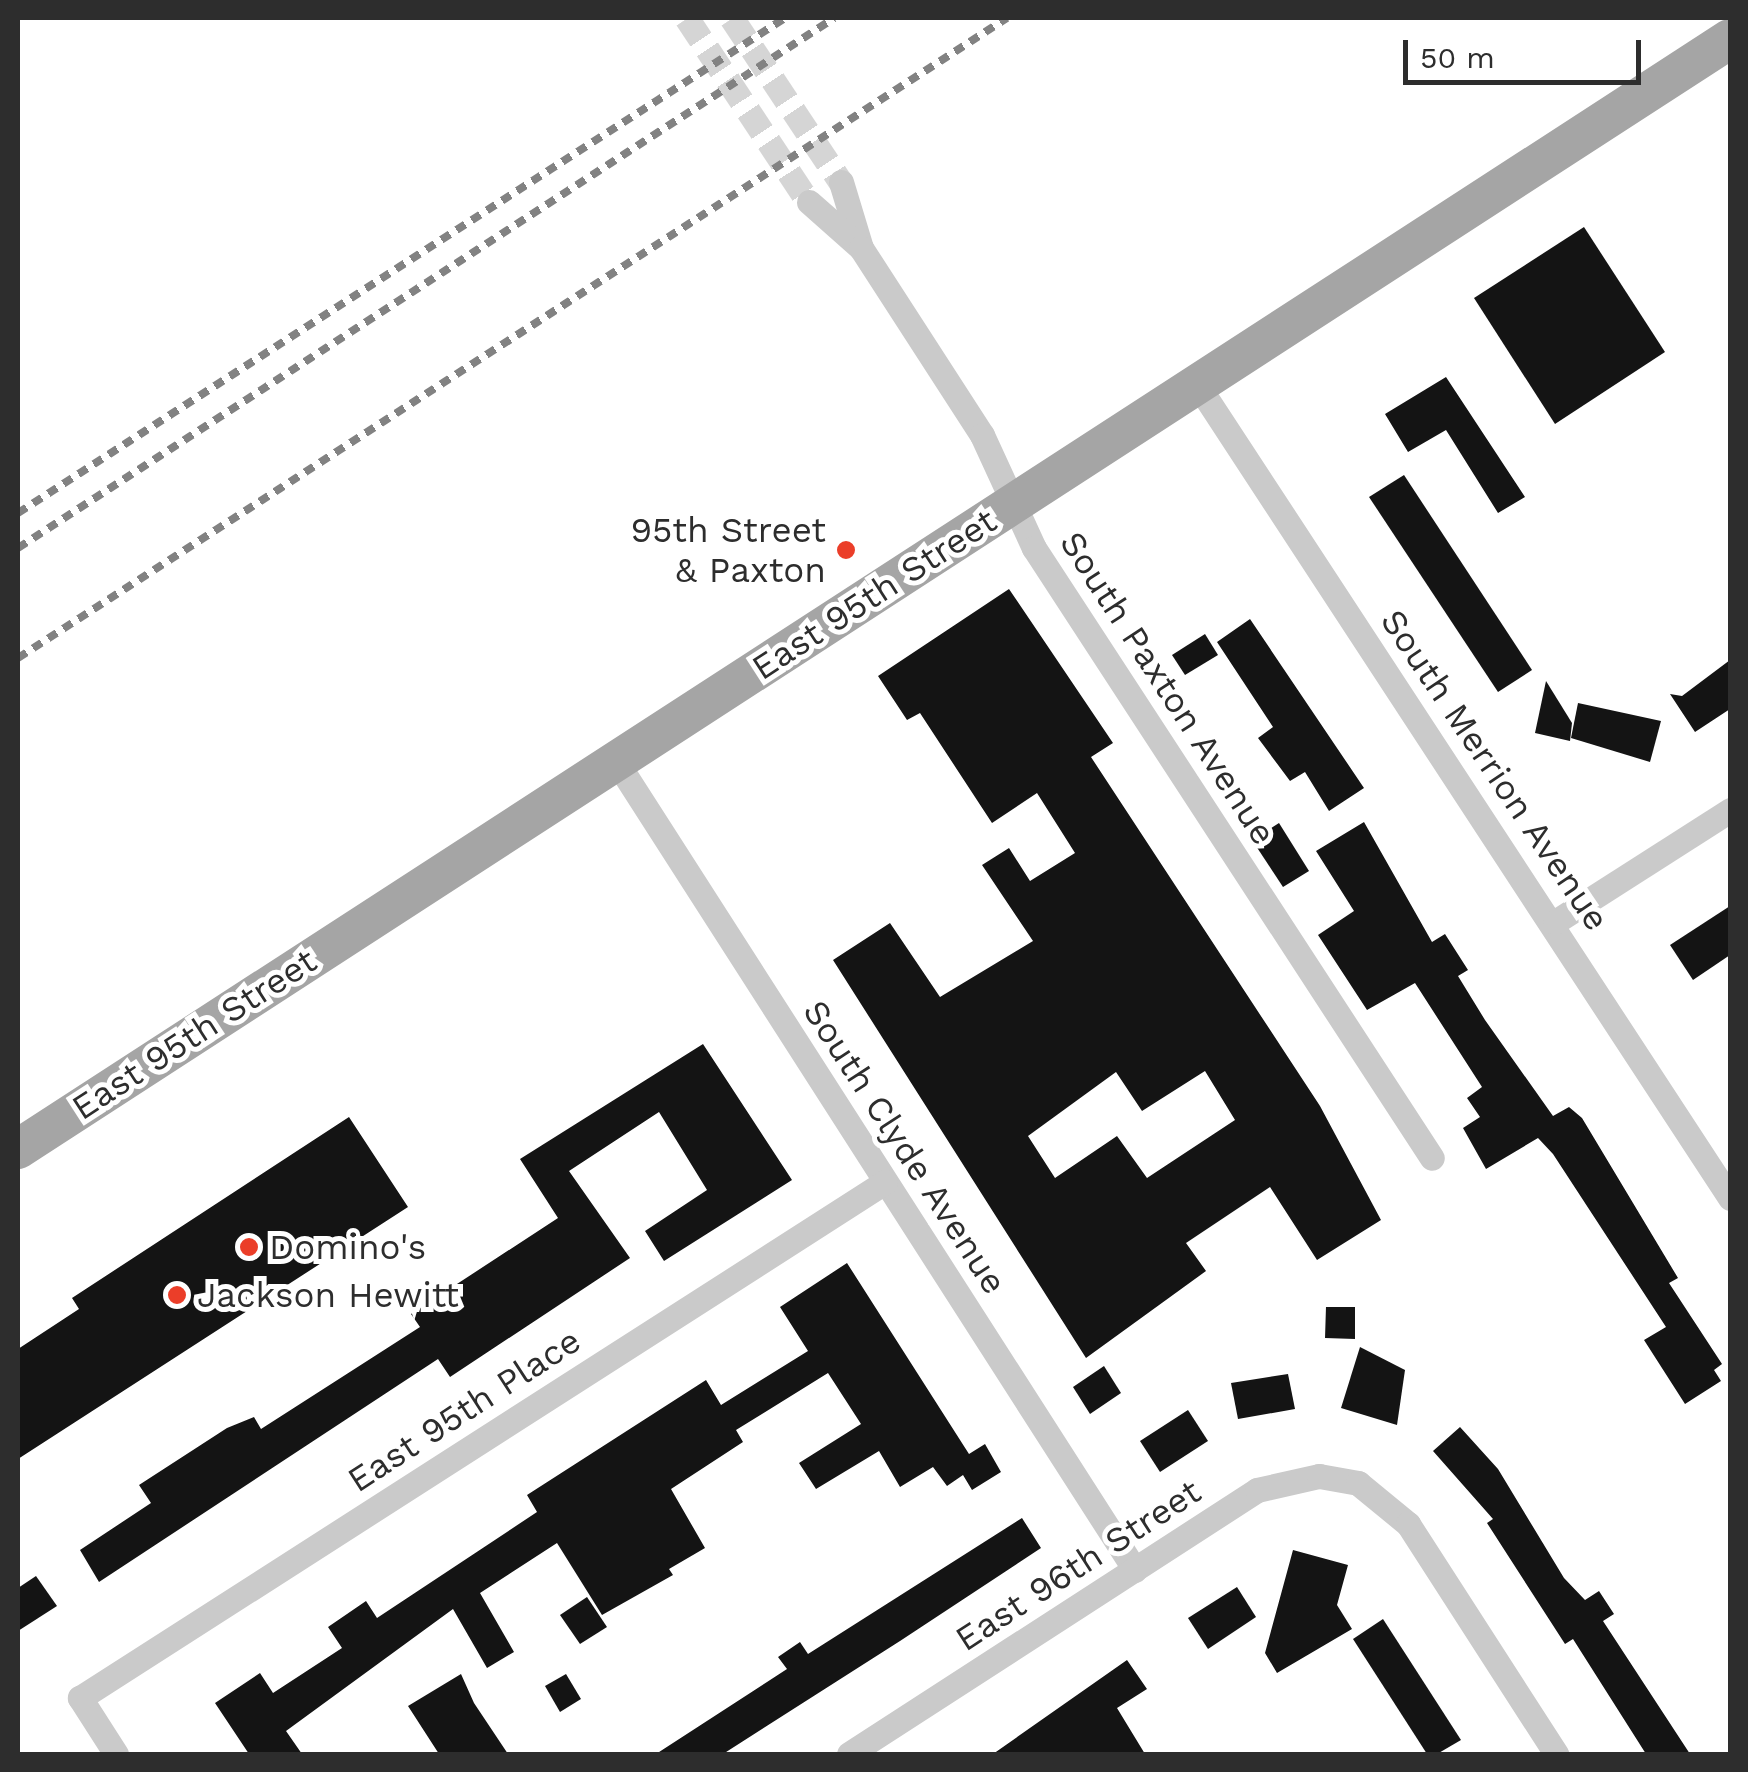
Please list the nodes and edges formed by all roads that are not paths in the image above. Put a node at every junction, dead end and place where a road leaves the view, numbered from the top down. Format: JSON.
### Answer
{"nodes":[{"id":1,"x":1730,"y":39,"type":"edge"},
{"id":2,"x":841,"y":182,"type":"tunnel mouth"},
{"id":3,"x":808,"y":202,"type":"tunnel mouth"},
{"id":4,"x":861,"y":248,"type":"junction"},
{"id":5,"x":1197,"y":384,"type":"junction"},
{"id":6,"x":1013,"y":503,"type":"junction"},
{"id":7,"x":616,"y":761,"type":"junction"},
{"id":8,"x":1730,"y":810,"type":"edge"},
{"id":9,"x":1555,"y":922,"type":"junction"},
{"id":10,"x":18,"y":1149,"type":"edge"},
{"id":11,"x":1432,"y":1158,"type":"dead end"},
{"id":12,"x":885,"y":1182,"type":"junction"},
{"id":13,"x":1730,"y":1198,"type":"edge"},
{"id":14,"x":1135,"y":1570,"type":"junction"},
{"id":15,"x":116,"y":1754,"type":"edge"},
{"id":16,"x":849,"y":1754,"type":"edge"},
{"id":17,"x":1556,"y":1754,"type":"edge"}],
"edges":[{"from":1,"to":5,"type":"main road","name":"East 95th Street"},
{"from":2,"to":4,"type":"street","name":"South Paxton Avenue"},
{"from":3,"to":4,"type":"street","name":"South Paxton Avenue"},
{"from":4,"to":6,"type":"street","name":"South Paxton Avenue"},
{"from":5,"to":6,"type":"main road","name":"East 95th Street"},
{"from":5,"to":9,"type":"street","name":"South Merrion Avenue"},
{"from":6,"to":7,"type":"main road","name":"East 95th Street"},
{"from":6,"to":11,"type":"street","name":"South Paxton Avenue"},
{"from":7,"to":10,"type":"main road","name":"East 95th Street"},
{"from":7,"to":12,"type":"street","name":"South Clyde Avenue"},
{"from":8,"to":9,"type":"street"},
{"from":9,"to":13,"type":"street","name":"South Merrion Avenue"},
{"from":12,"to":14,"type":"street","name":"South Clyde Avenue"},
{"from":12,"to":15,"type":"street","name":"East 95th Place"},
{"from":14,"to":16,"type":"street","name":"East 96th Street"},
{"from":14,"to":17,"type":"street","name":"East 96th Street"}]}
